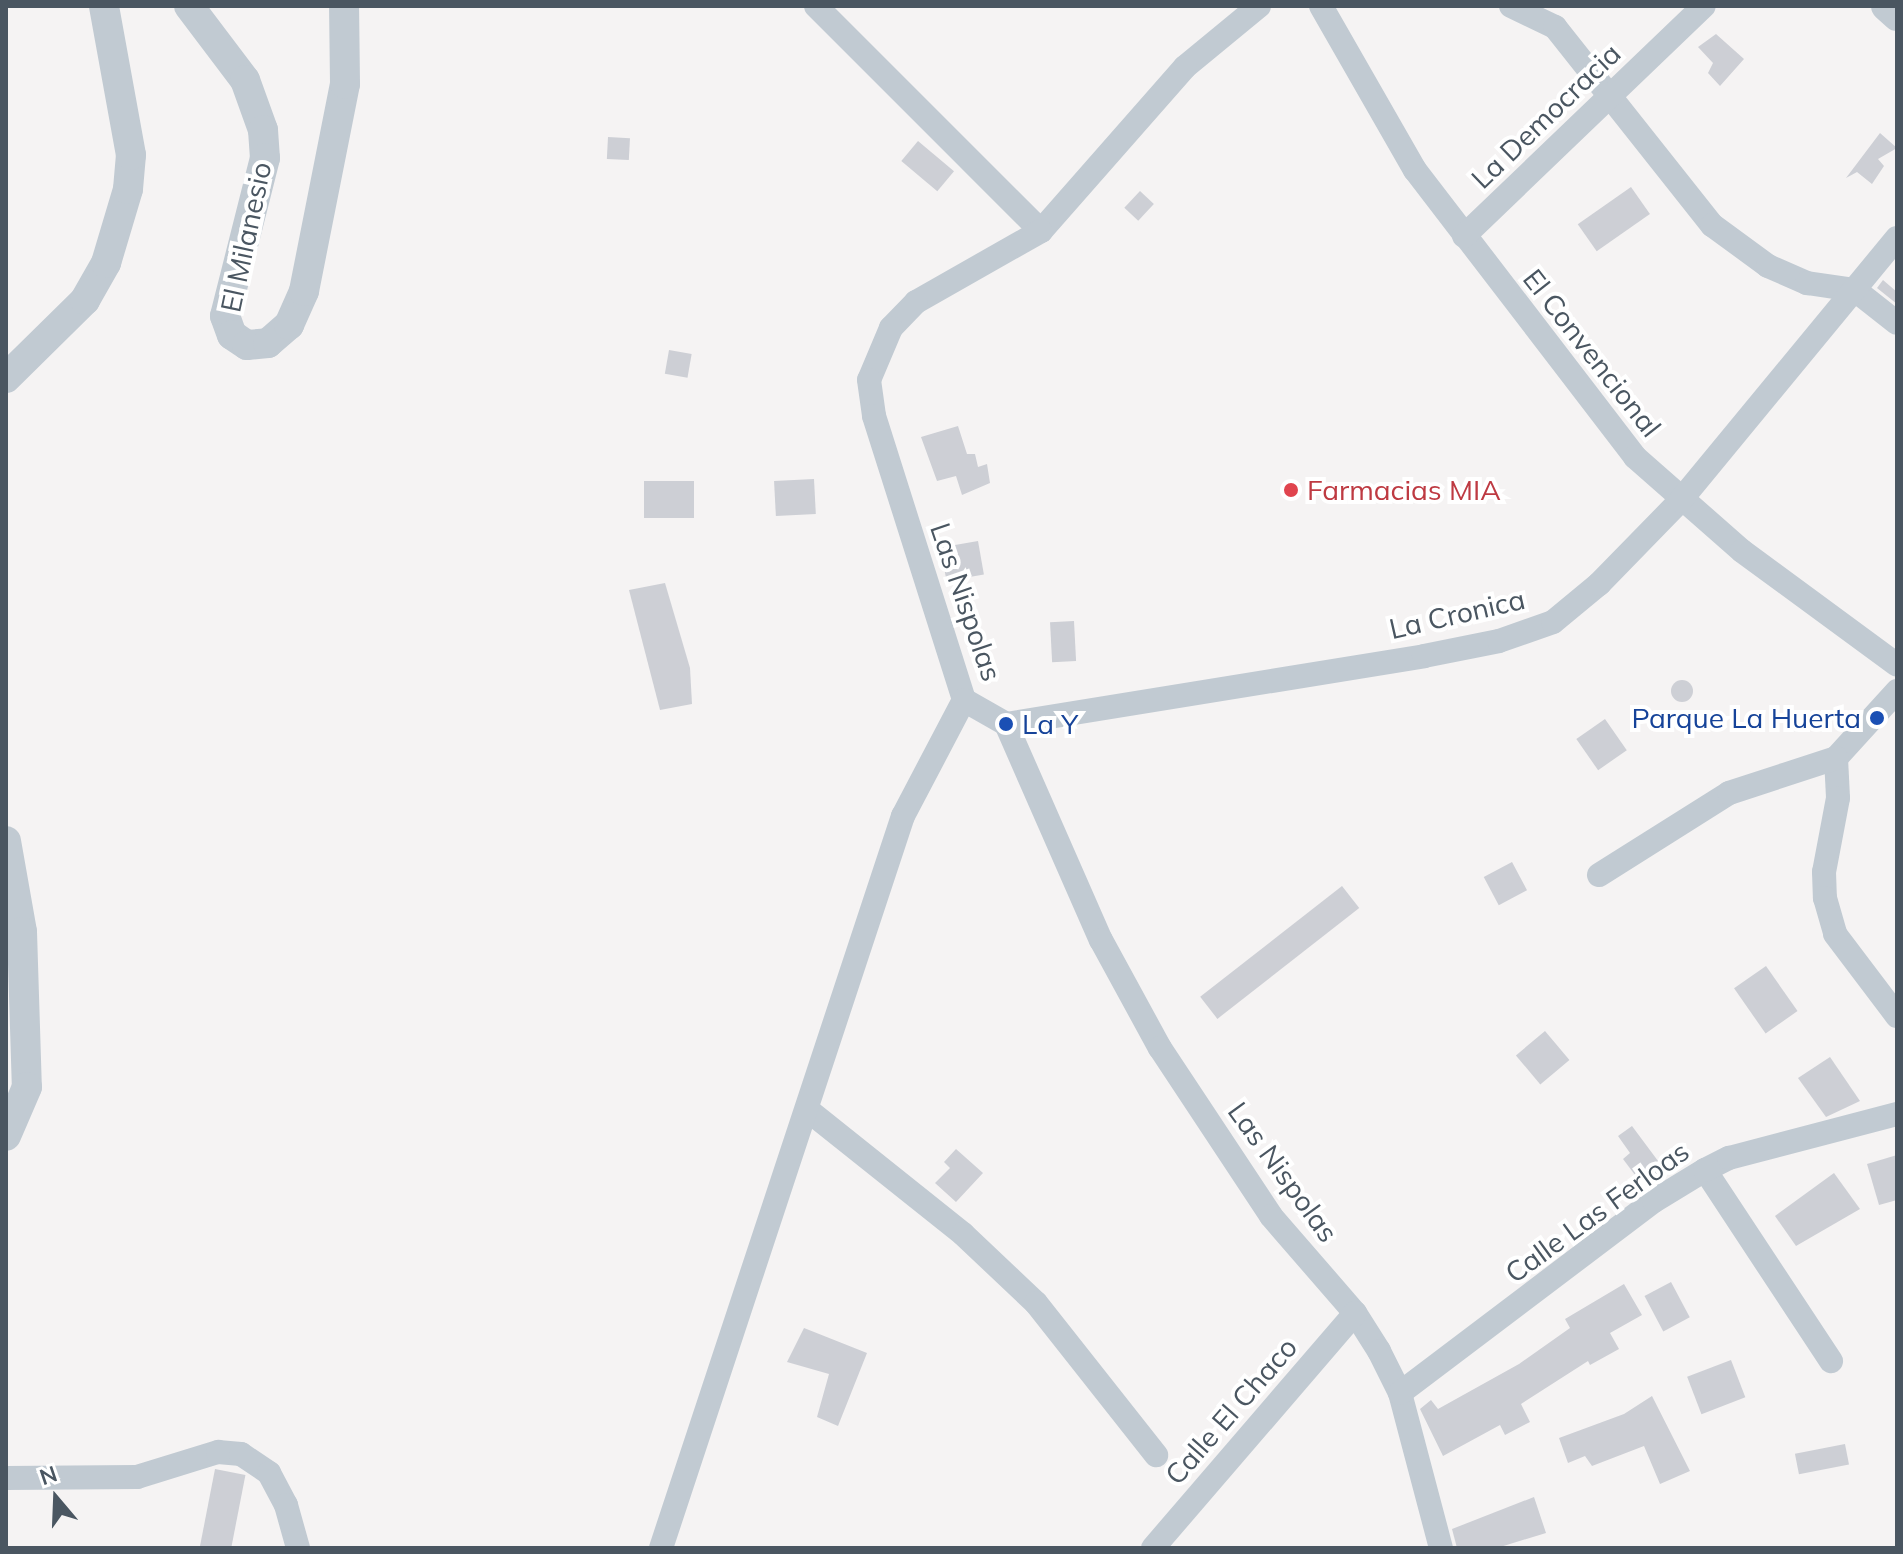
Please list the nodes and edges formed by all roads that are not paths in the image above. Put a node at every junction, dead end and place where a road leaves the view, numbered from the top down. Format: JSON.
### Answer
{"nodes":[{"id":1,"x":104,"y":6,"type":"edge"},
{"id":2,"x":189,"y":6,"type":"edge"},
{"id":3,"x":344,"y":6,"type":"edge"},
{"id":4,"x":816,"y":6,"type":"edge"},
{"id":5,"x":1259,"y":6,"type":"edge"},
{"id":6,"x":1321,"y":6,"type":"edge"},
{"id":7,"x":1511,"y":6,"type":"edge"},
{"id":8,"x":1704,"y":6,"type":"edge"},
{"id":9,"x":1886,"y":6,"type":"edge"},
{"id":10,"x":1897,"y":16,"type":"edge"},
{"id":11,"x":1612,"y":94,"type":"junction"},
{"id":12,"x":1041,"y":231,"type":"junction"},
{"id":13,"x":1464,"y":236,"type":"junction"},
{"id":14,"x":1897,"y":238,"type":"edge"},
{"id":15,"x":1855,"y":290,"type":"junction"},
{"id":16,"x":1897,"y":323,"type":"edge"},
{"id":17,"x":6,"y":378,"type":"edge"},
{"id":18,"x":1680,"y":501,"type":"junction"},
{"id":19,"x":1897,"y":665,"type":"edge"},
{"id":20,"x":1897,"y":691,"type":"edge"},
{"id":21,"x":964,"y":700,"type":"junction"},
{"id":22,"x":1006,"y":724,"type":"junction"},
{"id":23,"x":1836,"y":758,"type":"junction"},
{"id":24,"x":6,"y":841,"type":"edge"},
{"id":25,"x":1599,"y":875,"type":"dead end"},
{"id":26,"x":1897,"y":1016,"type":"edge"},
{"id":27,"x":809,"y":1111,"type":"junction"},
{"id":28,"x":1897,"y":1114,"type":"edge"},
{"id":29,"x":6,"y":1136,"type":"edge"},
{"id":30,"x":1705,"y":1170,"type":"junction"},
{"id":31,"x":1355,"y":1313,"type":"junction"},
{"id":32,"x":1831,"y":1361,"type":"dead end"},
{"id":33,"x":1400,"y":1393,"type":"junction"},
{"id":34,"x":1156,"y":1455,"type":"dead end"},
{"id":35,"x":6,"y":1478,"type":"edge"},
{"id":36,"x":298,"y":1548,"type":"edge"},
{"id":37,"x":661,"y":1548,"type":"edge"},
{"id":38,"x":1153,"y":1548,"type":"edge"},
{"id":39,"x":1441,"y":1548,"type":"edge"}],
"edges":[{"from":1,"to":17,"type":"street"},
{"from":2,"to":3,"type":"street","name":"El Milanesio"},
{"from":4,"to":12,"type":"street"},
{"from":5,"to":12,"type":"street","name":"Las Nispolas"},
{"from":6,"to":13,"type":"street","name":"El Convencional"},
{"from":7,"to":11,"type":"street"},
{"from":8,"to":11,"type":"street","name":"La Democracia"},
{"from":9,"to":10,"type":"street"},
{"from":11,"to":13,"type":"street","name":"La Democracia"},
{"from":11,"to":15,"type":"street"},
{"from":12,"to":21,"type":"street","name":"Las Nispolas"},
{"from":13,"to":18,"type":"street","name":"El Convencional"},
{"from":14,"to":15,"type":"street","name":"La Cronica"},
{"from":15,"to":16,"type":"street"},
{"from":15,"to":18,"type":"street","name":"La Cronica"},
{"from":18,"to":19,"type":"street","name":"El Convencional"},
{"from":18,"to":22,"type":"street","name":"La Cronica"},
{"from":20,"to":23,"type":"street"},
{"from":21,"to":22,"type":"street","name":"Las Nispolas"},
{"from":21,"to":27,"type":"street"},
{"from":22,"to":31,"type":"street","name":"Las Nispolas"},
{"from":23,"to":25,"type":"street"},
{"from":23,"to":26,"type":"street"},
{"from":24,"to":29,"type":"street"},
{"from":27,"to":34,"type":"street"},
{"from":27,"to":37,"type":"street"},
{"from":28,"to":30,"type":"street","name":"Calle Las Ferloas"},
{"from":30,"to":32,"type":"street"},
{"from":30,"to":33,"type":"street","name":"Calle Las Ferloas"},
{"from":31,"to":33,"type":"street","name":"Las Nispolas"},
{"from":31,"to":38,"type":"street","name":"Calle El Chaco"},
{"from":33,"to":39,"type":"street","name":"Las Nispolas"},
{"from":35,"to":36,"type":"street"}]}
